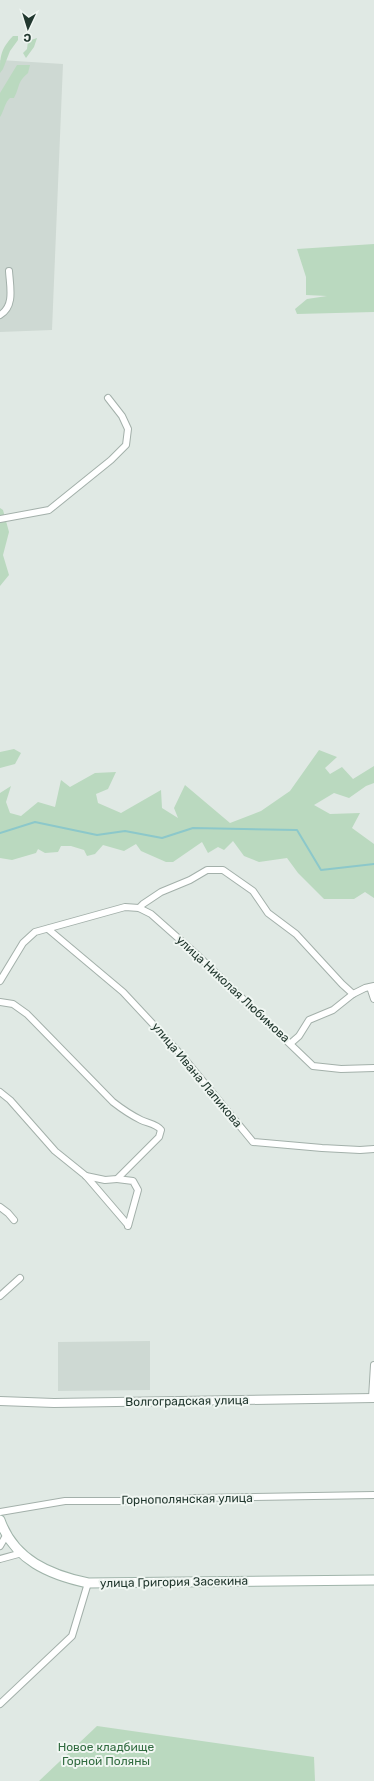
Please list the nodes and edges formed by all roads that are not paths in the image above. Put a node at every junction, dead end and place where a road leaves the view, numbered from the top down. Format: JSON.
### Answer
{"nodes":[{"id":1,"x":10,"y":271,"type":"dead end"},
{"id":2,"x":0,"y":316,"type":"edge"},
{"id":3,"x":108,"y":398,"type":"dead end"},
{"id":4,"x":0,"y":519,"type":"edge"},
{"id":5,"x":139,"y":908,"type":"junction"},
{"id":6,"x":48,"y":929,"type":"junction"},
{"id":7,"x":0,"y":981,"type":"edge"},
{"id":8,"x":372,"y":986,"type":"edge"},
{"id":9,"x":353,"y":994,"type":"junction"},
{"id":10,"x":374,"y":999,"type":"edge"},
{"id":11,"x":0,"y":1002,"type":"edge"},
{"id":12,"x":291,"y":1043,"type":"junction"},
{"id":13,"x":374,"y":1068,"type":"edge"},
{"id":14,"x":0,"y":1092,"type":"edge"},
{"id":15,"x":374,"y":1149,"type":"edge"},
{"id":16,"x":86,"y":1176,"type":"junction"},
{"id":17,"x":117,"y":1179,"type":"junction"},
{"id":18,"x":0,"y":1207,"type":"edge"},
{"id":19,"x":14,"y":1220,"type":"dead end"},
{"id":20,"x":20,"y":1278,"type":"dead end"},
{"id":21,"x":0,"y":1296,"type":"edge"},
{"id":22,"x":374,"y":1365,"type":"edge"},
{"id":23,"x":373,"y":1398,"type":"edge"},
{"id":24,"x":0,"y":1402,"type":"edge"},
{"id":25,"x":374,"y":1495,"type":"edge"},
{"id":26,"x":0,"y":1512,"type":"edge"},
{"id":27,"x":0,"y":1520,"type":"edge"},
{"id":28,"x":7,"y":1534,"type":"junction"},
{"id":29,"x":0,"y":1546,"type":"edge"},
{"id":30,"x":22,"y":1553,"type":"junction"},
{"id":31,"x":0,"y":1559,"type":"edge"},
{"id":32,"x":374,"y":1580,"type":"edge"},
{"id":33,"x":88,"y":1584,"type":"junction"},
{"id":34,"x":0,"y":1704,"type":"edge"}],
"edges":[{"from":1,"to":2,"type":"street"},
{"from":3,"to":4,"type":"street"},
{"from":5,"to":6,"type":"street"},
{"from":5,"to":9,"type":"street"},
{"from":5,"to":12,"type":"street","name":"улица Николая Любимова"},
{"from":6,"to":7,"type":"street"},
{"from":6,"to":15,"type":"street","name":"улица Ивана Лапикова"},
{"from":8,"to":9,"type":"street"},
{"from":8,"to":10,"type":"street"},
{"from":9,"to":12,"type":"street"},
{"from":11,"to":17,"type":"street"},
{"from":12,"to":13,"type":"street","name":"улица Николая Любимова"},
{"from":14,"to":16,"type":"street"},
{"from":16,"to":17,"type":"street"},
{"from":16,"to":17,"type":"street"},
{"from":18,"to":19,"type":"street"},
{"from":20,"to":21,"type":"street"},
{"from":22,"to":23,"type":"street"},
{"from":23,"to":24,"type":"street","name":"Волгоградская улица"},
{"from":25,"to":26,"type":"street","name":"Горнополянская улица"},
{"from":27,"to":28,"type":"main road","name":"улица Григория Засекина"},
{"from":28,"to":29,"type":"street"},
{"from":28,"to":30,"type":"main road","name":"улица Григория Засекина"},
{"from":30,"to":31,"type":"street"},
{"from":30,"to":33,"type":"main road","name":"улица Григория Засекина"},
{"from":32,"to":33,"type":"main road","name":"улица Григория Засекина"},
{"from":33,"to":34,"type":"street"}]}
